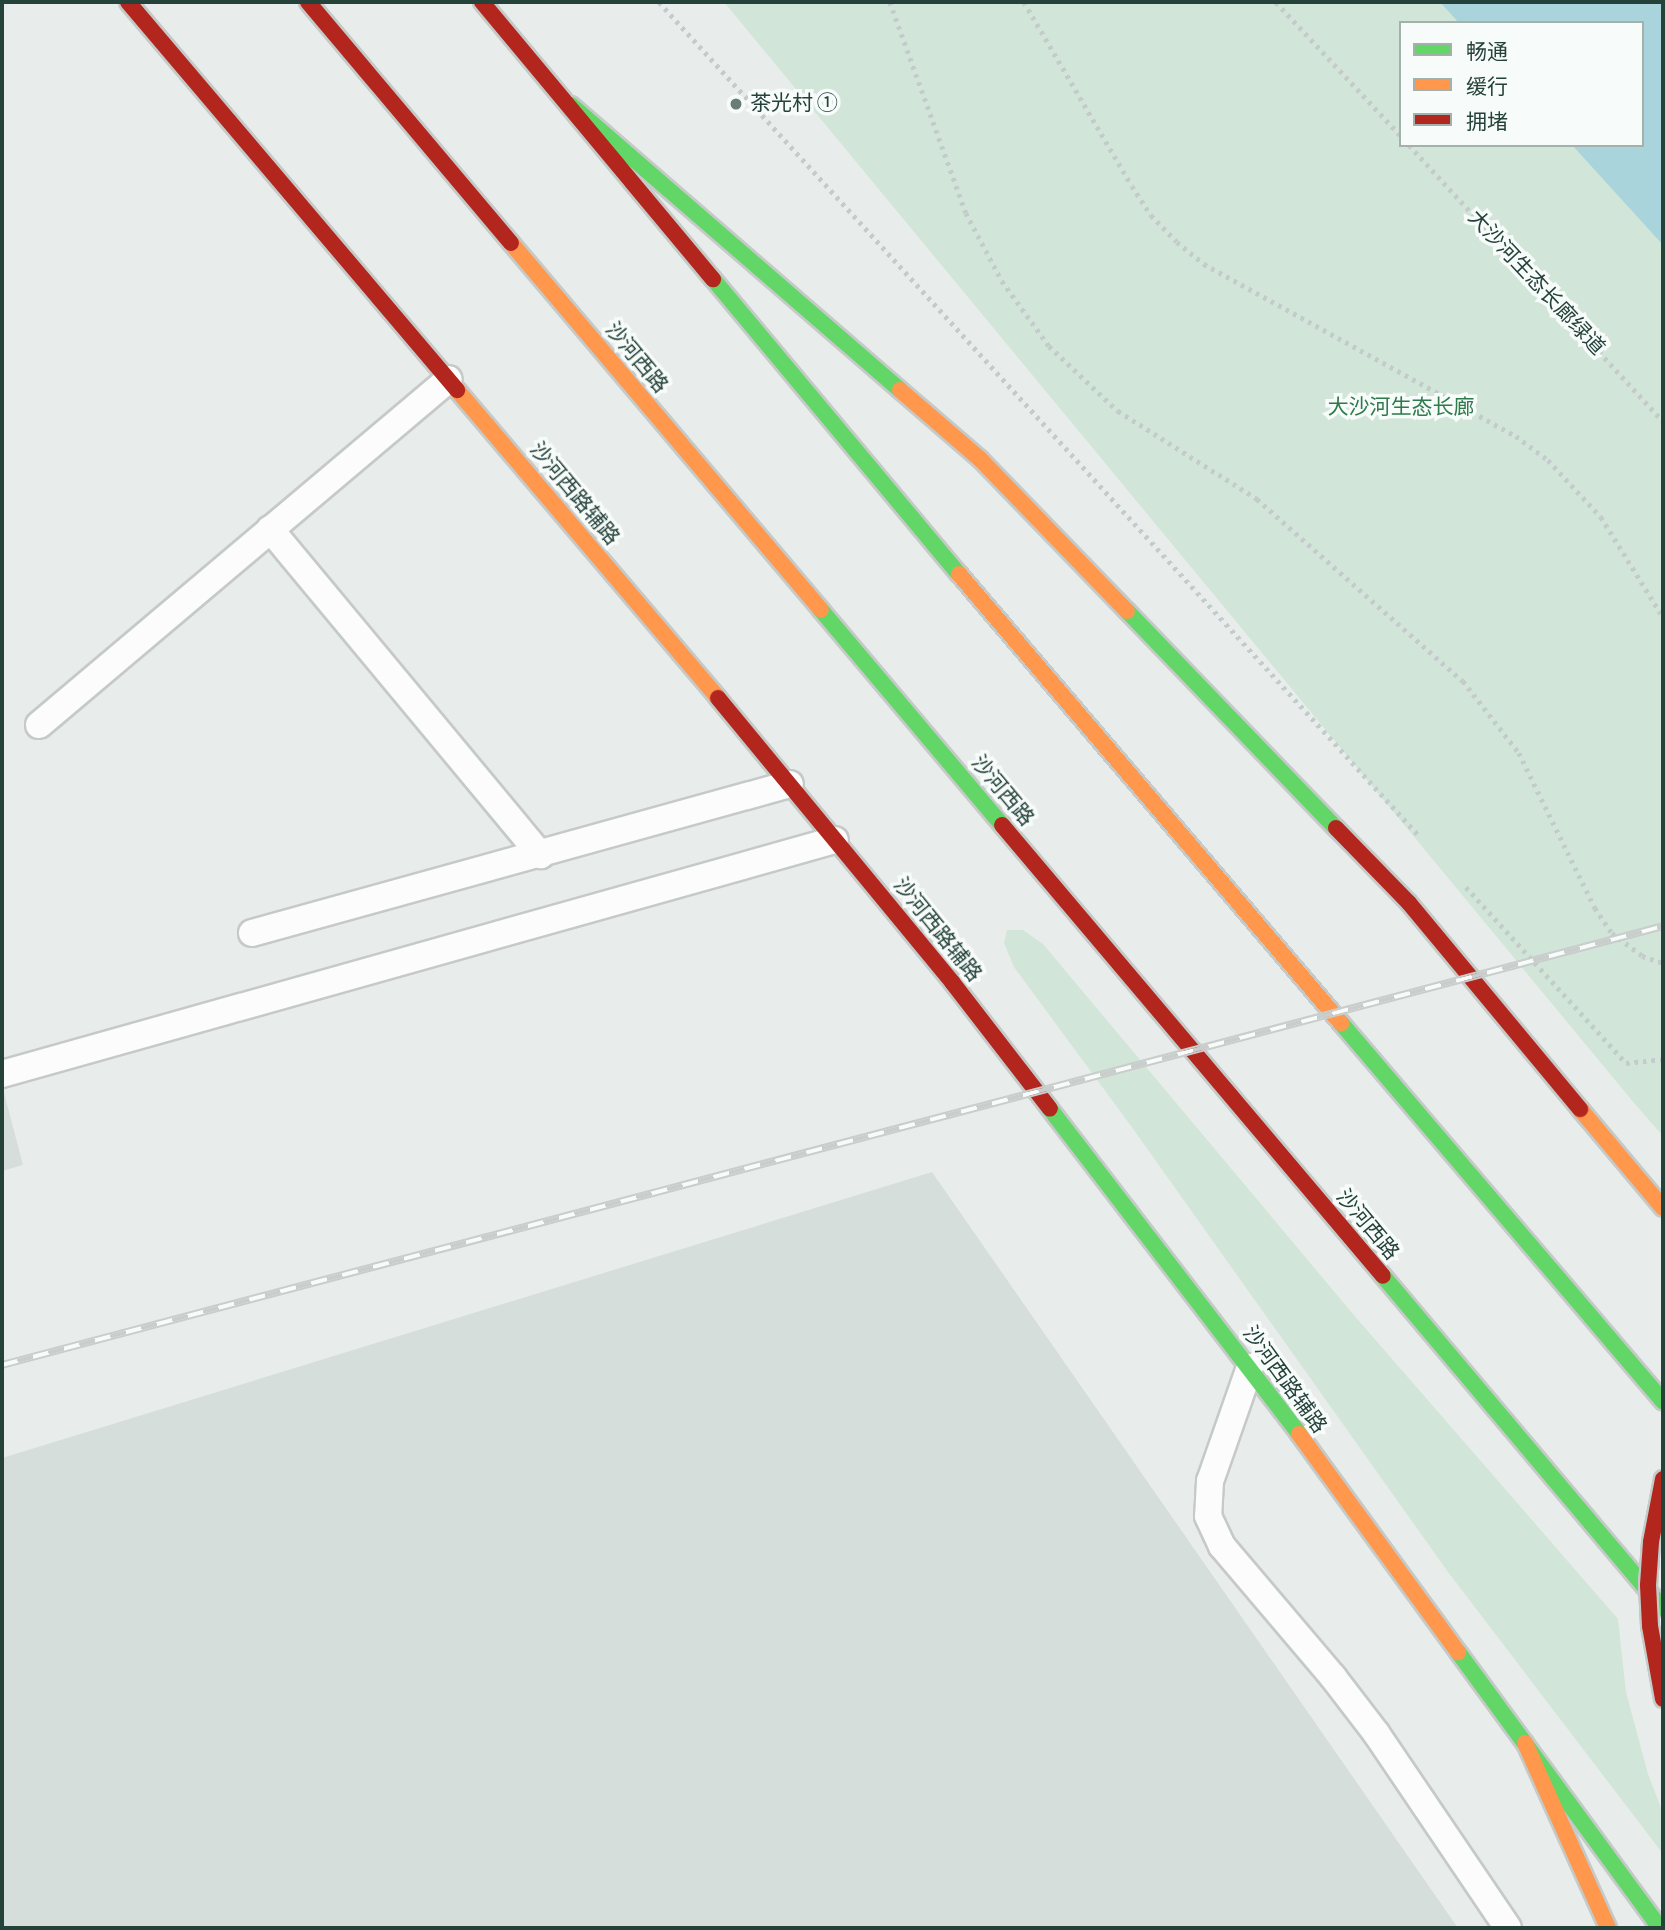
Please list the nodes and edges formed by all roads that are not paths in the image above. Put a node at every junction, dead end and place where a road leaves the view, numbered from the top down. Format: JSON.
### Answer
{"nodes":[{"id":1,"x":128,"y":2,"type":"edge"},
{"id":2,"x":308,"y":2,"type":"edge"},
{"id":3,"x":482,"y":2,"type":"edge"},
{"id":4,"x":571,"y":105,"type":"junction"},
{"id":5,"x":449,"y":379,"type":"junction"},
{"id":6,"x":270,"y":529,"type":"junction"},
{"id":7,"x":39,"y":725,"type":"dead end"},
{"id":8,"x":790,"y":784,"type":"junction"},
{"id":9,"x":835,"y":839,"type":"junction"},
{"id":10,"x":541,"y":855,"type":"junction"},
{"id":11,"x":252,"y":933,"type":"dead end"},
{"id":12,"x":2,"y":1074,"type":"edge"},
{"id":13,"x":1663,"y":1208,"type":"edge"},
{"id":14,"x":1250,"y":1367,"type":"junction"},
{"id":15,"x":1663,"y":1402,"type":"edge"},
{"id":16,"x":1663,"y":1479,"type":"edge"},
{"id":17,"x":1663,"y":1608,"type":"edge"},
{"id":18,"x":1663,"y":1699,"type":"edge"},
{"id":19,"x":1525,"y":1743,"type":"junction"},
{"id":20,"x":1508,"y":1928,"type":"edge"},
{"id":21,"x":1608,"y":1928,"type":"edge"},
{"id":22,"x":1660,"y":1928,"type":"edge"}],
"edges":[{"from":1,"to":5,"type":"main road","name":"沙河西路辅路"},
{"from":2,"to":17,"type":"main road","name":"沙河西路"},
{"from":3,"to":4,"type":"main road"},
{"from":4,"to":13,"type":"main road"},
{"from":4,"to":15,"type":"main road"},
{"from":5,"to":6,"type":"lane"},
{"from":5,"to":8,"type":"main road","name":"沙河西路辅路"},
{"from":6,"to":7,"type":"lane"},
{"from":6,"to":10,"type":"lane"},
{"from":8,"to":9,"type":"main road","name":"沙河西路辅路"},
{"from":8,"to":10,"type":"lane"},
{"from":9,"to":12,"type":"lane"},
{"from":9,"to":14,"type":"main road","name":"沙河西路辅路"},
{"from":10,"to":11,"type":"lane"},
{"from":14,"to":19,"type":"main road","name":"沙河西路辅路"},
{"from":14,"to":20,"type":"lane"},
{"from":16,"to":18,"type":"main road","bridge":true},
{"from":19,"to":21,"type":"main road"},
{"from":19,"to":22,"type":"main road","name":"沙河西路辅路"}]}
